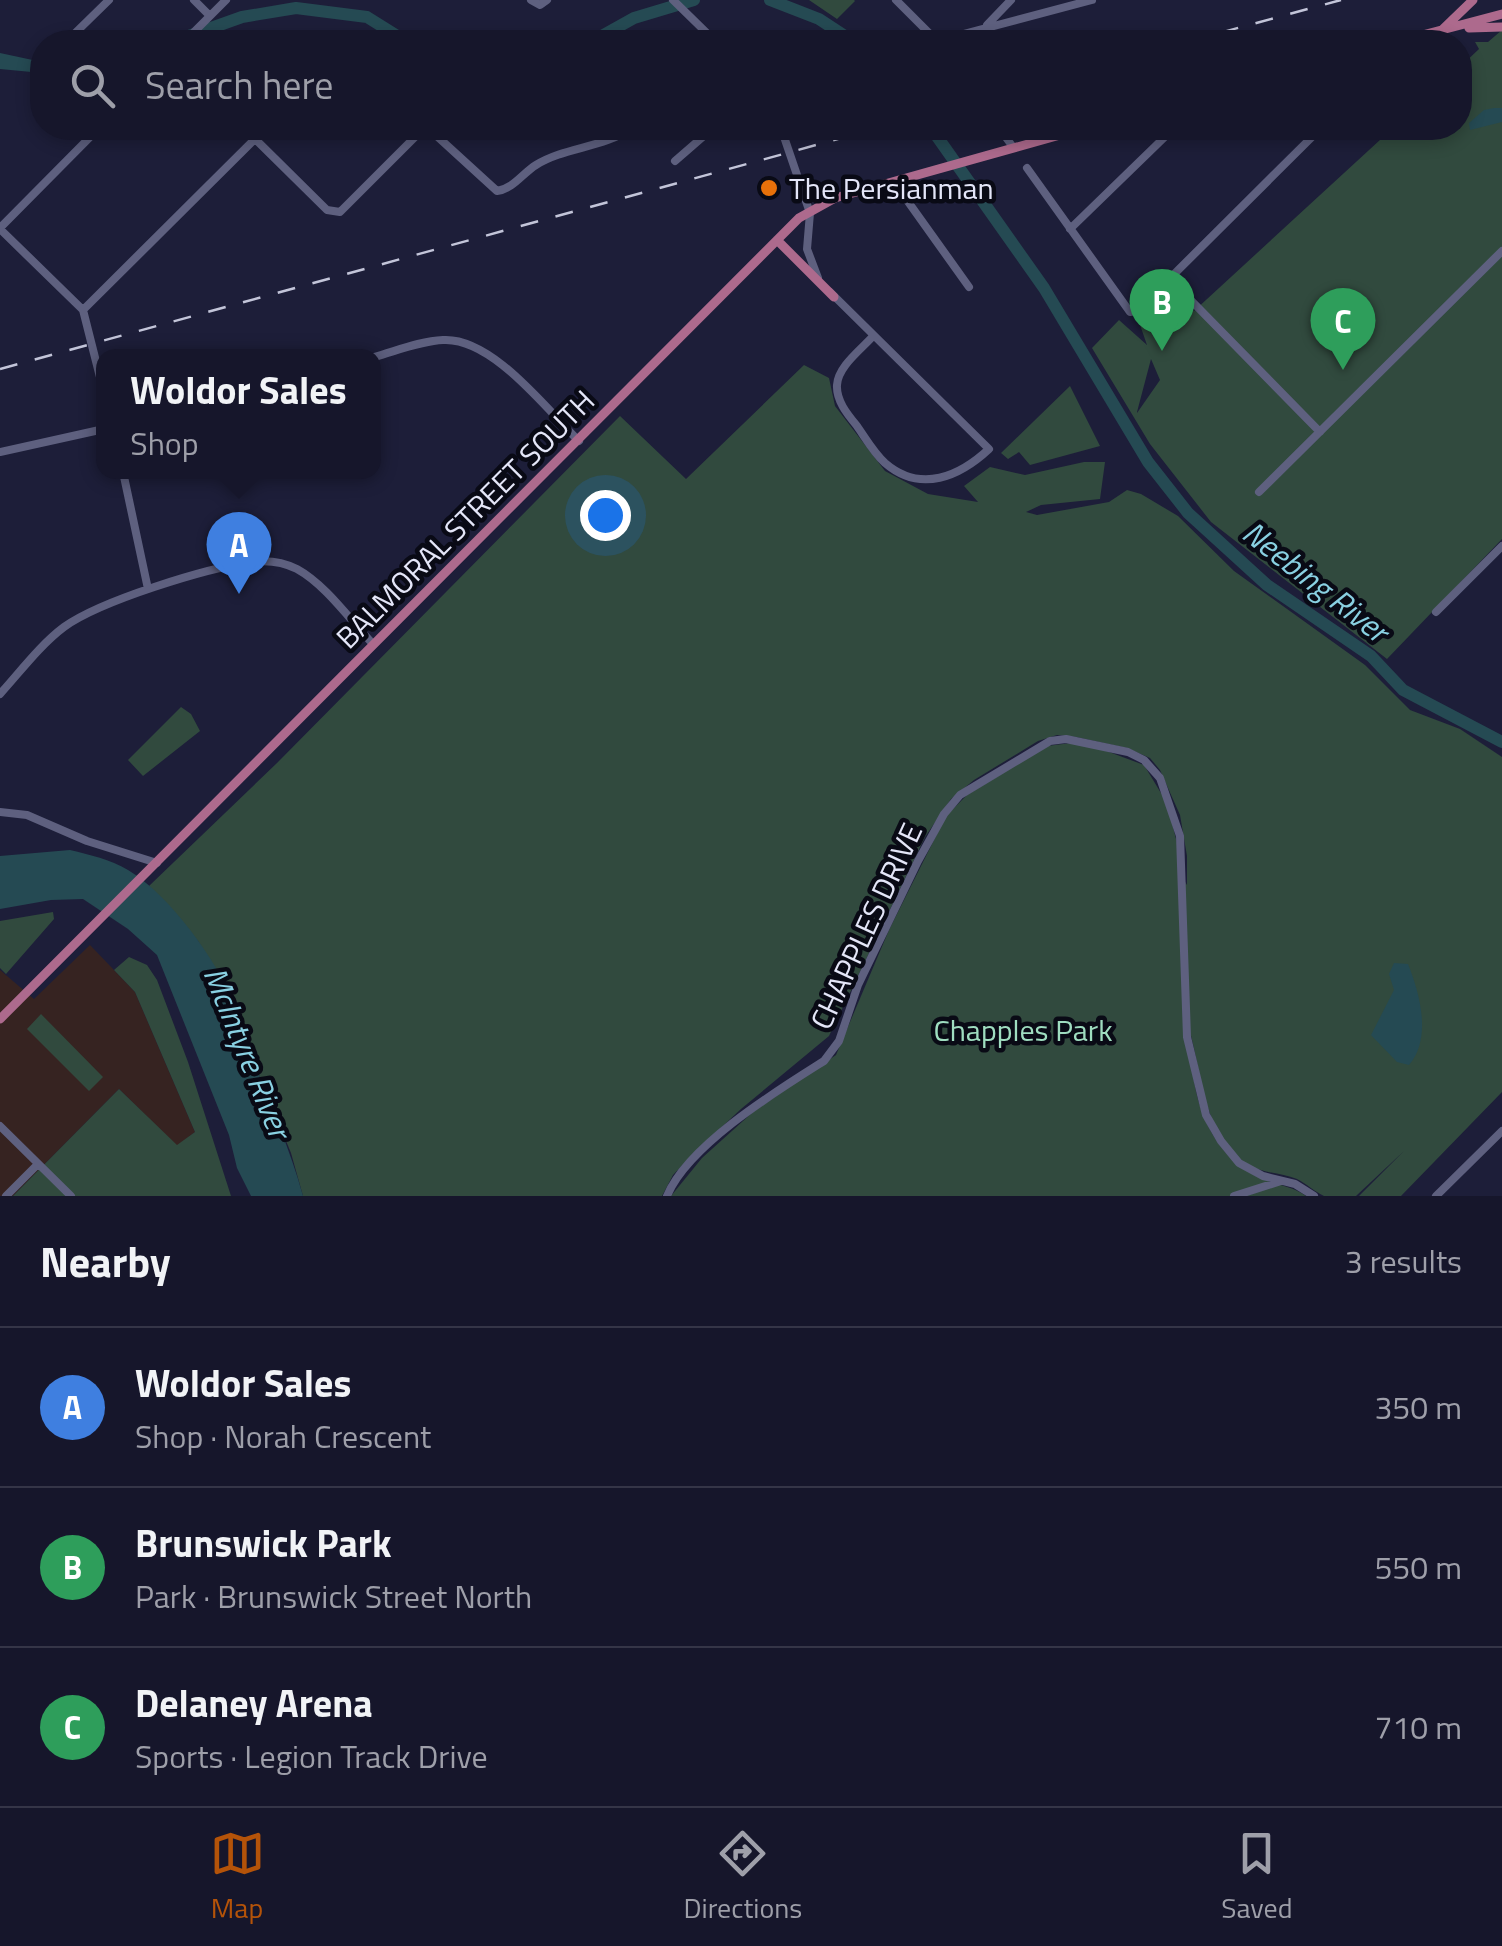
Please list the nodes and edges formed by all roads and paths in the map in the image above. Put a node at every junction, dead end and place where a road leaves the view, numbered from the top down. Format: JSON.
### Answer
{"nodes":[{"id":1,"x":109,"y":0,"type":"edge"},
{"id":2,"x":194,"y":0,"type":"edge"},
{"id":3,"x":226,"y":0,"type":"edge"},
{"id":4,"x":531,"y":0,"type":"edge"},
{"id":5,"x":547,"y":0,"type":"edge"},
{"id":6,"x":674,"y":0,"type":"edge"},
{"id":7,"x":896,"y":0,"type":"edge"},
{"id":8,"x":1011,"y":0,"type":"edge"},
{"id":9,"x":1092,"y":0,"type":"edge"},
{"id":10,"x":1472,"y":0,"type":"edge"},
{"id":11,"x":1502,"y":14,"type":"edge"},
{"id":12,"x":208,"y":18,"type":"junction"},
{"id":13,"x":1502,"y":27,"type":"edge"},
{"id":14,"x":984,"y":28,"type":"junction"},
{"id":15,"x":78,"y":30,"type":"edge"},
{"id":16,"x":196,"y":30,"type":"edge"},
{"id":17,"x":704,"y":30,"type":"edge"},
{"id":18,"x":926,"y":30,"type":"edge"},
{"id":19,"x":977,"y":30,"type":"edge"},
{"id":20,"x":1442,"y":30,"type":"edge"},
{"id":21,"x":1445,"y":30,"type":"edge"},
{"id":22,"x":1456,"y":30,"type":"edge"},
{"id":23,"x":87,"y":140,"type":"edge"},
{"id":24,"x":253,"y":140,"type":"edge"},
{"id":25,"x":257,"y":140,"type":"edge"},
{"id":26,"x":414,"y":140,"type":"edge"},
{"id":27,"x":440,"y":140,"type":"edge"},
{"id":28,"x":610,"y":140,"type":"edge"},
{"id":29,"x":700,"y":140,"type":"edge"},
{"id":30,"x":785,"y":140,"type":"edge"},
{"id":31,"x":1007,"y":140,"type":"edge"},
{"id":32,"x":1042,"y":140,"type":"edge"},
{"id":33,"x":1162,"y":140,"type":"edge"},
{"id":34,"x":1309,"y":140,"type":"edge"},
{"id":35,"x":1013,"y":148,"type":"junction"},
{"id":36,"x":675,"y":162,"type":"dead end"},
{"id":37,"x":1027,"y":168,"type":"dead end"},
{"id":38,"x":894,"y":182,"type":"junction"},
{"id":39,"x":810,"y":213,"type":"junction"},
{"id":40,"x":0,"y":228,"type":"edge"},
{"id":41,"x":1070,"y":229,"type":"junction"},
{"id":42,"x":777,"y":240,"type":"junction"},
{"id":43,"x":1502,"y":251,"type":"edge"},
{"id":44,"x":1169,"y":278,"type":"junction"},
{"id":45,"x":969,"y":287,"type":"dead end"},
{"id":46,"x":834,"y":297,"type":"junction"},
{"id":47,"x":83,"y":310,"type":"junction"},
{"id":48,"x":874,"y":336,"type":"junction"},
{"id":49,"x":381,"y":355,"type":"edge"},
{"id":50,"x":96,"y":361,"type":"edge"},
{"id":51,"x":96,"y":431,"type":"edge"},
{"id":52,"x":1320,"y":432,"type":"junction"},
{"id":53,"x":579,"y":441,"type":"junction"},
{"id":54,"x":0,"y":452,"type":"edge"},
{"id":55,"x":124,"y":479,"type":"edge"},
{"id":56,"x":1259,"y":492,"type":"dead end"},
{"id":57,"x":1502,"y":546,"type":"edge"},
{"id":58,"x":148,"y":590,"type":"junction"},
{"id":59,"x":1436,"y":612,"type":"dead end"},
{"id":60,"x":372,"y":644,"type":"junction"},
{"id":61,"x":0,"y":694,"type":"edge"},
{"id":62,"x":0,"y":812,"type":"edge"},
{"id":63,"x":157,"y":863,"type":"junction"},
{"id":64,"x":0,"y":1019,"type":"edge"},
{"id":65,"x":0,"y":1126,"type":"edge"},
{"id":66,"x":1502,"y":1131,"type":"edge"},
{"id":67,"x":38,"y":1164,"type":"junction"},
{"id":68,"x":1278,"y":1182,"type":"junction"},
{"id":69,"x":6,"y":1196,"type":"edge"},
{"id":70,"x":71,"y":1196,"type":"edge"},
{"id":71,"x":666,"y":1196,"type":"edge"},
{"id":72,"x":1234,"y":1196,"type":"edge"},
{"id":73,"x":1314,"y":1196,"type":"edge"},
{"id":74,"x":1436,"y":1196,"type":"edge"}],
"edges":[{"from":1,"to":15,"type":"street"},
{"from":2,"to":12,"type":"street"},
{"from":3,"to":12,"type":"street"},
{"from":4,"to":5,"type":"street"},
{"from":6,"to":17,"type":"street"},
{"from":7,"to":18,"type":"street"},
{"from":8,"to":14,"type":"street"},
{"from":9,"to":14,"type":"street"},
{"from":10,"to":20,"type":"main road"},
{"from":11,"to":21,"type":"main road"},
{"from":12,"to":16,"type":"street"},
{"from":13,"to":22,"type":"main road"},
{"from":14,"to":19,"type":"street"},
{"from":23,"to":40,"type":"street"},
{"from":24,"to":47,"type":"street"},
{"from":25,"to":26,"type":"street"},
{"from":27,"to":28,"type":"street"},
{"from":29,"to":36,"type":"street"},
{"from":30,"to":39,"type":"street"},
{"from":31,"to":35,"type":"street"},
{"from":32,"to":35,"type":"main road","name":"BALMORAL STREET SOUTH"},
{"from":33,"to":41,"type":"street"},
{"from":34,"to":44,"type":"street"},
{"from":35,"to":38,"type":"main road","name":"BALMORAL STREET SOUTH"},
{"from":37,"to":41,"type":"street"},
{"from":38,"to":39,"type":"main road","name":"BALMORAL STREET SOUTH"},
{"from":38,"to":45,"type":"street"},
{"from":39,"to":42,"type":"main road","name":"BALMORAL STREET SOUTH"},
{"from":39,"to":46,"type":"street"},
{"from":40,"to":47,"type":"street"},
{"from":41,"to":44,"type":"street"},
{"from":42,"to":46,"type":"main road"},
{"from":42,"to":53,"type":"main road","name":"BALMORAL STREET SOUTH"},
{"from":43,"to":52,"type":"street"},
{"from":44,"to":52,"type":"street"},
{"from":46,"to":48,"type":"street"},
{"from":47,"to":50,"type":"street"},
{"from":48,"to":48,"type":"street"},
{"from":49,"to":53,"type":"street"},
{"from":51,"to":54,"type":"street"},
{"from":52,"to":56,"type":"street"},
{"from":53,"to":60,"type":"main road","name":"BALMORAL STREET SOUTH"},
{"from":55,"to":58,"type":"street"},
{"from":57,"to":59,"type":"street"},
{"from":58,"to":60,"type":"street"},
{"from":58,"to":61,"type":"street"},
{"from":60,"to":63,"type":"main road","name":"BALMORAL STREET SOUTH"},
{"from":62,"to":63,"type":"street"},
{"from":63,"to":64,"type":"main road","name":"BALMORAL STREET SOUTH"},
{"from":65,"to":67,"type":"street"},
{"from":66,"to":74,"type":"street"},
{"from":67,"to":69,"type":"street"},
{"from":67,"to":70,"type":"street"},
{"from":68,"to":71,"type":"street","name":"CHAPPLES DRIVE"},
{"from":68,"to":72,"type":"street"},
{"from":68,"to":73,"type":"street","name":"CHAPPLES DRIVE"}]}
